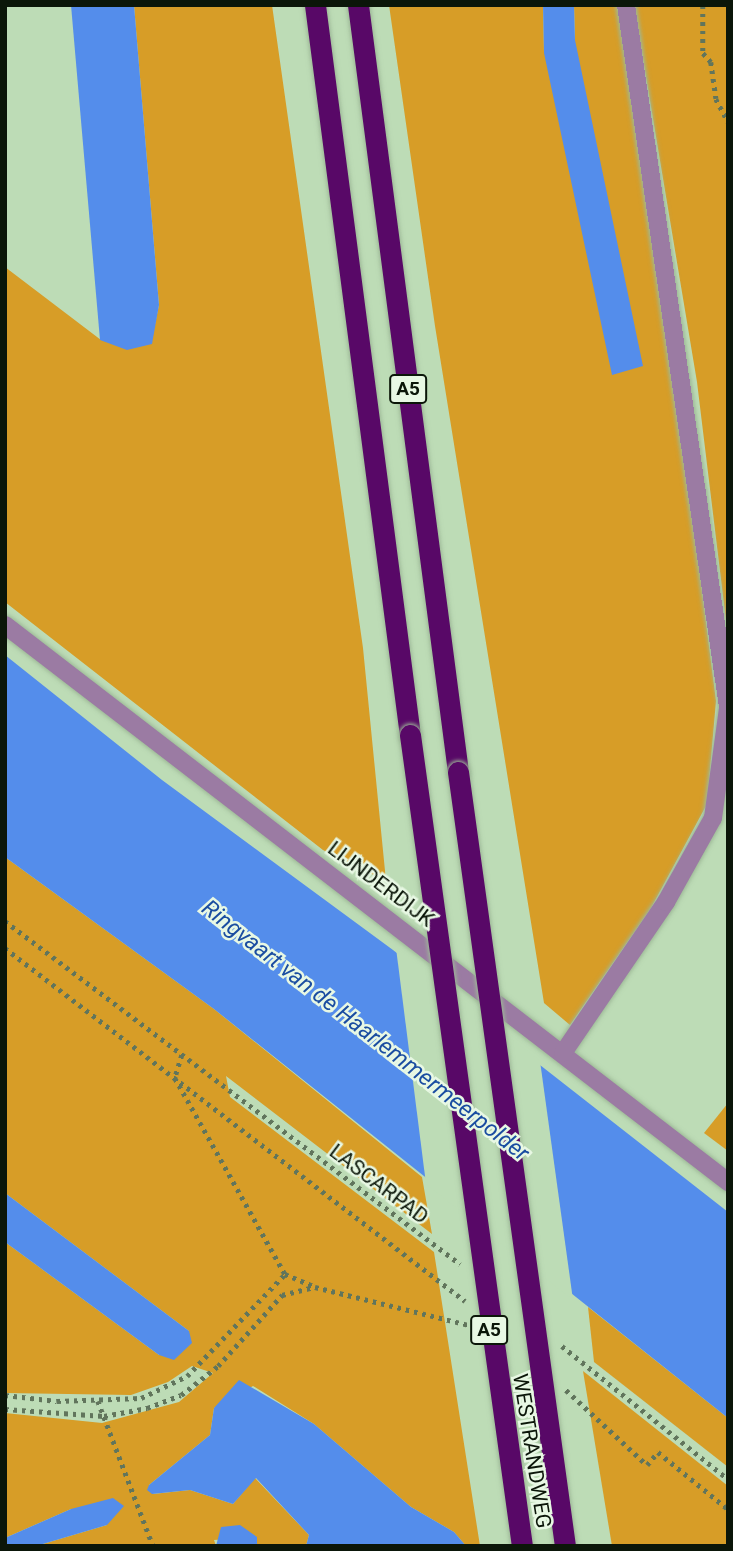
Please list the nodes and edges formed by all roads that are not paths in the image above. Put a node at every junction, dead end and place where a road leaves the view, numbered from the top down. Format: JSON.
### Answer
{"nodes":[{"id":1,"x":315,"y":5,"type":"edge"},
{"id":2,"x":358,"y":5,"type":"edge"},
{"id":3,"x":626,"y":5,"type":"edge"},
{"id":4,"x":5,"y":625,"type":"edge"},
{"id":5,"x":728,"y":708,"type":"edge"},
{"id":6,"x":563,"y":1053,"type":"junction"},
{"id":7,"x":728,"y":1182,"type":"edge"},
{"id":8,"x":522,"y":1546,"type":"edge"},
{"id":9,"x":565,"y":1546,"type":"edge"}],
"edges":[{"from":1,"to":8,"type":"highway","name":"WESTRANDWEG","number":"A5","bridge":true},
{"from":2,"to":9,"type":"highway","name":"WESTRANDWEG","number":"A5","bridge":true},
{"from":3,"to":5,"type":"street"},
{"from":4,"to":6,"type":"street","name":"LIJNDERDIJK"},
{"from":5,"to":6,"type":"street"},
{"from":6,"to":7,"type":"street","name":"LIJNDERDIJK"}]}
